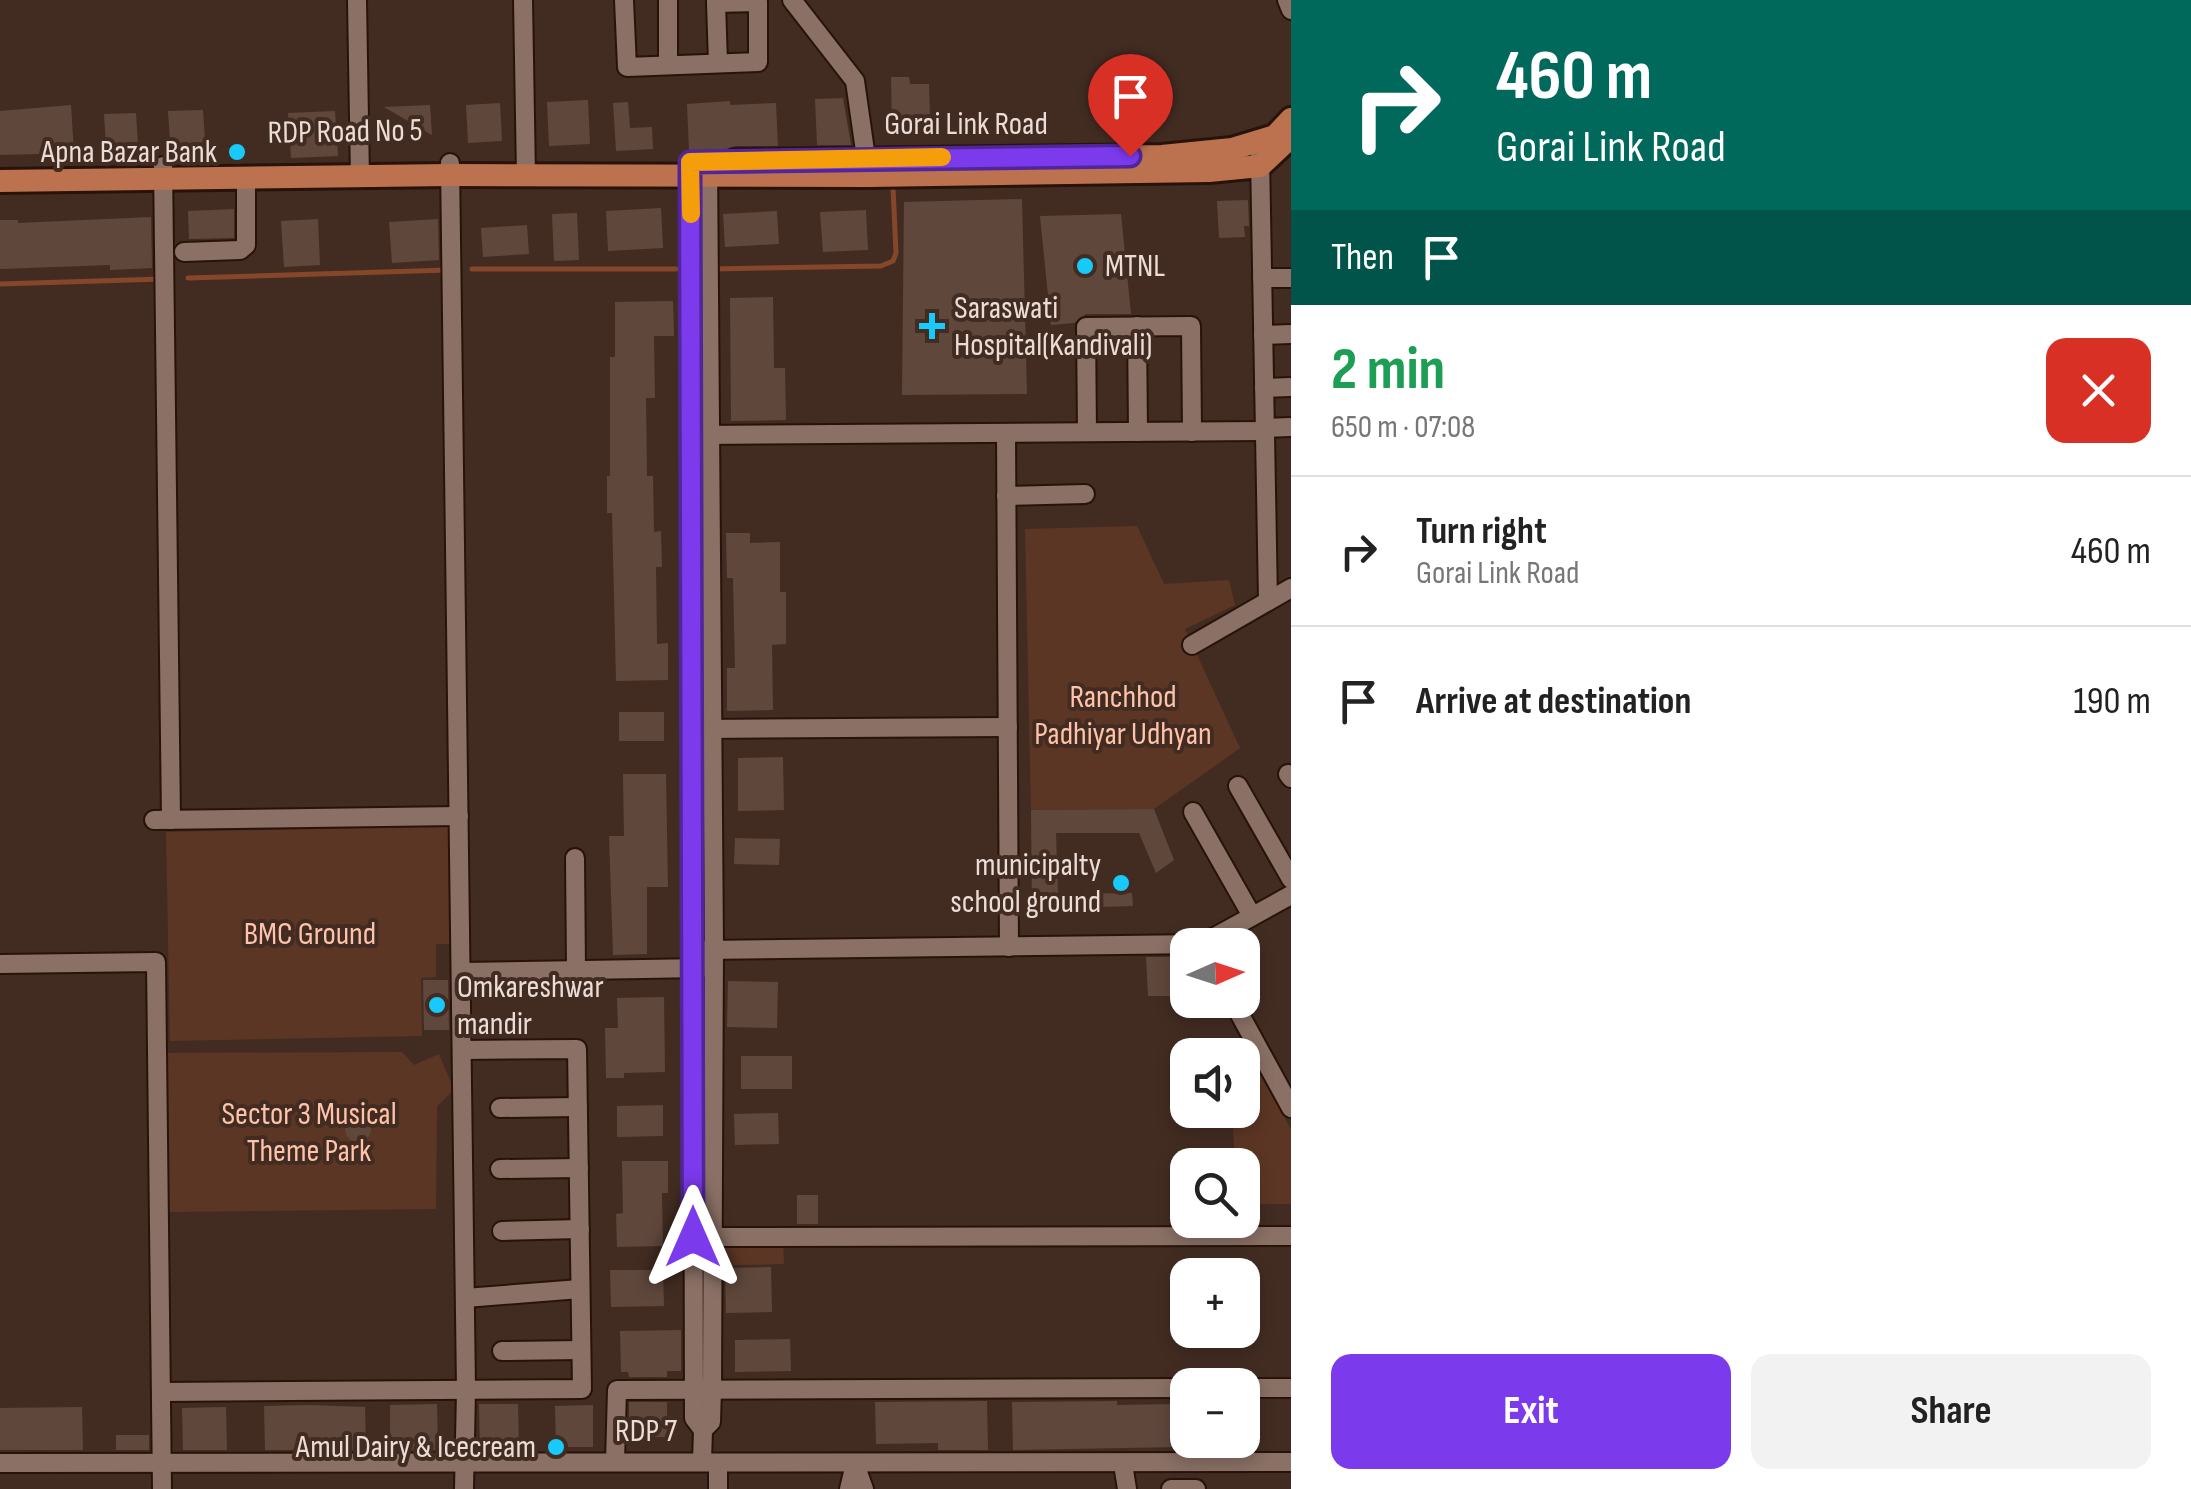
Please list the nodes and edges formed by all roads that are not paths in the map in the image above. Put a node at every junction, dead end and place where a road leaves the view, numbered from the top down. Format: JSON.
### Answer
{"nodes":[{"id":1,"x":357,"y":0,"type":"edge"},
{"id":2,"x":523,"y":0,"type":"edge"},
{"id":3,"x":624,"y":0,"type":"edge"},
{"id":4,"x":668,"y":0,"type":"edge"},
{"id":5,"x":792,"y":0,"type":"edge"},
{"id":6,"x":1287,"y":0,"type":"edge"},
{"id":7,"x":716,"y":2,"type":"edge"},
{"id":8,"x":1291,"y":10,"type":"edge"},
{"id":9,"x":718,"y":63,"type":"junction"},
{"id":10,"x":668,"y":65,"type":"junction"},
{"id":11,"x":1281,"y":134,"type":"edge"},
{"id":12,"x":1002,"y":166,"type":"junction"},
{"id":13,"x":1260,"y":166,"type":"junction"},
{"id":14,"x":868,"y":167,"type":"junction"},
{"id":15,"x":700,"y":168,"type":"junction"},
{"id":16,"x":0,"y":169,"type":"edge"},
{"id":17,"x":450,"y":169,"type":"junction"},
{"id":18,"x":526,"y":170,"type":"junction"},
{"id":19,"x":163,"y":172,"type":"junction"},
{"id":20,"x":360,"y":172,"type":"junction"},
{"id":21,"x":246,"y":178,"type":"junction"},
{"id":22,"x":0,"y":181,"type":"edge"},
{"id":23,"x":184,"y":252,"type":"dead end"},
{"id":24,"x":1262,"y":278,"type":"junction"},
{"id":25,"x":1291,"y":278,"type":"edge"},
{"id":26,"x":1138,"y":326,"type":"junction"},
{"id":27,"x":1291,"y":334,"type":"edge"},
{"id":28,"x":1263,"y":335,"type":"junction"},
{"id":29,"x":1291,"y":387,"type":"edge"},
{"id":30,"x":1264,"y":388,"type":"junction"},
{"id":31,"x":1291,"y":427,"type":"edge"},
{"id":32,"x":1265,"y":429,"type":"junction"},
{"id":33,"x":1087,"y":432,"type":"junction"},
{"id":34,"x":1138,"y":432,"type":"junction"},
{"id":35,"x":1192,"y":432,"type":"junction"},
{"id":36,"x":1006,"y":433,"type":"junction"},
{"id":37,"x":691,"y":435,"type":"junction"},
{"id":38,"x":711,"y":435,"type":"junction"},
{"id":39,"x":1085,"y":494,"type":"dead end"},
{"id":40,"x":1006,"y":496,"type":"junction"},
{"id":41,"x":1291,"y":588,"type":"edge"},
{"id":42,"x":1268,"y":601,"type":"junction"},
{"id":43,"x":1192,"y":645,"type":"dead end"},
{"id":44,"x":1008,"y":727,"type":"junction"},
{"id":45,"x":692,"y":729,"type":"junction"},
{"id":46,"x":713,"y":729,"type":"junction"},
{"id":47,"x":1238,"y":786,"type":"dead end"},
{"id":48,"x":1193,"y":812,"type":"dead end"},
{"id":49,"x":459,"y":816,"type":"junction"},
{"id":50,"x":575,"y":858,"type":"dead end"},
{"id":51,"x":1291,"y":880,"type":"edge"},
{"id":52,"x":1291,"y":895,"type":"edge"},
{"id":53,"x":1252,"y":916,"type":"junction"},
{"id":54,"x":1231,"y":928,"type":"edge"},
{"id":55,"x":1170,"y":944,"type":"edge"},
{"id":56,"x":1009,"y":947,"type":"junction"},
{"id":57,"x":692,"y":959,"type":"junction"},
{"id":58,"x":714,"y":959,"type":"junction"},
{"id":59,"x":0,"y":964,"type":"edge"},
{"id":60,"x":576,"y":970,"type":"junction"},
{"id":61,"x":461,"y":972,"type":"junction"},
{"id":62,"x":1242,"y":1018,"type":"edge"},
{"id":63,"x":462,"y":1050,"type":"junction"},
{"id":64,"x":500,"y":1108,"type":"dead end"},
{"id":65,"x":578,"y":1108,"type":"junction"},
{"id":66,"x":1291,"y":1108,"type":"edge"},
{"id":67,"x":579,"y":1168,"type":"junction"},
{"id":68,"x":500,"y":1169,"type":"dead end"},
{"id":69,"x":502,"y":1230,"type":"dead end"},
{"id":70,"x":580,"y":1230,"type":"junction"},
{"id":71,"x":1291,"y":1236,"type":"edge"},
{"id":72,"x":702,"y":1237,"type":"junction"},
{"id":73,"x":580,"y":1289,"type":"junction"},
{"id":74,"x":465,"y":1298,"type":"junction"},
{"id":75,"x":581,"y":1350,"type":"junction"},
{"id":76,"x":502,"y":1351,"type":"dead end"},
{"id":77,"x":1170,"y":1388,"type":"edge"},
{"id":78,"x":1260,"y":1388,"type":"edge"},
{"id":79,"x":1291,"y":1388,"type":"edge"},
{"id":80,"x":703,"y":1389,"type":"junction"},
{"id":81,"x":466,"y":1390,"type":"junction"},
{"id":82,"x":162,"y":1392,"type":"junction"},
{"id":83,"x":162,"y":1462,"type":"junction"},
{"id":84,"x":464,"y":1462,"type":"junction"},
{"id":85,"x":615,"y":1462,"type":"junction"},
{"id":86,"x":710,"y":1462,"type":"junction"},
{"id":87,"x":1291,"y":1462,"type":"edge"},
{"id":88,"x":0,"y":1463,"type":"edge"},
{"id":89,"x":855,"y":1464,"type":"junction"},
{"id":90,"x":1124,"y":1464,"type":"junction"},
{"id":91,"x":1188,"y":1464,"type":"junction"},
{"id":92,"x":1185,"y":1488,"type":"edge"},
{"id":93,"x":162,"y":1489,"type":"edge"},
{"id":94,"x":464,"y":1489,"type":"edge"},
{"id":95,"x":718,"y":1489,"type":"edge"},
{"id":96,"x":849,"y":1489,"type":"edge"},
{"id":97,"x":864,"y":1489,"type":"edge"},
{"id":98,"x":1127,"y":1489,"type":"edge"}],
"edges":[{"from":1,"to":20,"type":"street"},
{"from":2,"to":18,"type":"street"},
{"from":3,"to":10,"type":"street"},
{"from":4,"to":10,"type":"street"},
{"from":5,"to":14,"type":"street"},
{"from":6,"to":8,"type":"street"},
{"from":7,"to":9,"type":"street"},
{"from":7,"to":9,"type":"street"},
{"from":9,"to":10,"type":"street"},
{"from":11,"to":12,"type":"main road","name":"Gorai Link Road"},
{"from":11,"to":13,"type":"main road","name":"Gorai Link Road"},
{"from":12,"to":13,"type":"main road","name":"Gorai Link Road"},
{"from":12,"to":14,"type":"main road","name":"Gorai Link Road"},
{"from":13,"to":24,"type":"street"},
{"from":14,"to":15,"type":"main road","name":"Gorai Link Road"},
{"from":15,"to":18,"type":"main road","name":"RDP Road No 5"},
{"from":15,"to":37,"type":"street"},
{"from":15,"to":38,"type":"street"},
{"from":16,"to":19,"type":"main road","name":"RDP Road No 5"},
{"from":17,"to":18,"type":"main road","name":"RDP Road No 5"},
{"from":17,"to":20,"type":"main road","name":"RDP Road No 5"},
{"from":17,"to":49,"type":"street"},
{"from":19,"to":20,"type":"main road","name":"RDP Road No 5"},
{"from":19,"to":21,"type":"main road","name":"RDP Road No 5"},
{"from":19,"to":22,"type":"main road","name":"RDP Road No 5"},
{"from":19,"to":49,"type":"street"},
{"from":20,"to":21,"type":"main road","name":"RDP Road No 5"},
{"from":21,"to":23,"type":"street"},
{"from":24,"to":25,"type":"street"},
{"from":24,"to":28,"type":"street"},
{"from":26,"to":33,"type":"street"},
{"from":26,"to":34,"type":"street"},
{"from":26,"to":35,"type":"street"},
{"from":27,"to":28,"type":"street"},
{"from":28,"to":30,"type":"street"},
{"from":29,"to":30,"type":"street"},
{"from":30,"to":32,"type":"street"},
{"from":31,"to":32,"type":"street"},
{"from":32,"to":35,"type":"street"},
{"from":32,"to":42,"type":"street"},
{"from":33,"to":34,"type":"street"},
{"from":33,"to":36,"type":"street"},
{"from":34,"to":35,"type":"street"},
{"from":36,"to":38,"type":"street"},
{"from":36,"to":40,"type":"street"},
{"from":37,"to":38,"type":"street"},
{"from":37,"to":45,"type":"street"},
{"from":38,"to":46,"type":"street"},
{"from":39,"to":40,"type":"street"},
{"from":40,"to":44,"type":"street"},
{"from":41,"to":42,"type":"street"},
{"from":42,"to":43,"type":"street"},
{"from":44,"to":46,"type":"street"},
{"from":44,"to":56,"type":"street"},
{"from":45,"to":46,"type":"street"},
{"from":45,"to":57,"type":"street"},
{"from":46,"to":58,"type":"street"},
{"from":47,"to":51,"type":"street"},
{"from":48,"to":53,"type":"street"},
{"from":49,"to":61,"type":"street"},
{"from":50,"to":60,"type":"street"},
{"from":52,"to":53,"type":"street"},
{"from":53,"to":54,"type":"street"},
{"from":55,"to":56,"type":"street"},
{"from":56,"to":58,"type":"street"},
{"from":57,"to":58,"type":"street"},
{"from":57,"to":60,"type":"street"},
{"from":57,"to":72,"type":"street"},
{"from":58,"to":72,"type":"street"},
{"from":59,"to":82,"type":"street"},
{"from":60,"to":61,"type":"street"},
{"from":61,"to":63,"type":"street"},
{"from":62,"to":66,"type":"street"},
{"from":63,"to":65,"type":"street"},
{"from":63,"to":74,"type":"street"},
{"from":64,"to":65,"type":"street"},
{"from":65,"to":67,"type":"street"},
{"from":67,"to":68,"type":"street"},
{"from":67,"to":70,"type":"street"},
{"from":69,"to":70,"type":"street"},
{"from":70,"to":73,"type":"street"},
{"from":71,"to":72,"type":"street"},
{"from":72,"to":80,"type":"street"},
{"from":73,"to":74,"type":"street"},
{"from":73,"to":75,"type":"street"},
{"from":74,"to":81,"type":"street"},
{"from":75,"to":76,"type":"street"},
{"from":75,"to":81,"type":"street"},
{"from":77,"to":80,"type":"street"},
{"from":78,"to":79,"type":"street"},
{"from":80,"to":85,"type":"street"},
{"from":80,"to":86,"type":"street"},
{"from":81,"to":82,"type":"street"},
{"from":81,"to":84,"type":"street"},
{"from":82,"to":83,"type":"street"},
{"from":83,"to":84,"type":"street","name":"RDP 7"},
{"from":83,"to":88,"type":"street","name":"RDP 7"},
{"from":83,"to":93,"type":"street"},
{"from":84,"to":85,"type":"street","name":"RDP 7"},
{"from":84,"to":94,"type":"street"},
{"from":85,"to":86,"type":"street","name":"RDP 7"},
{"from":86,"to":89,"type":"street","name":"RDP 7"},
{"from":86,"to":95,"type":"street"},
{"from":87,"to":91,"type":"street","name":"RDP 7"},
{"from":89,"to":90,"type":"street","name":"RDP 7"},
{"from":89,"to":96,"type":"street"},
{"from":89,"to":97,"type":"street"},
{"from":90,"to":91,"type":"street","name":"RDP 7"},
{"from":90,"to":98,"type":"street"},
{"from":91,"to":92,"type":"street"}]}
